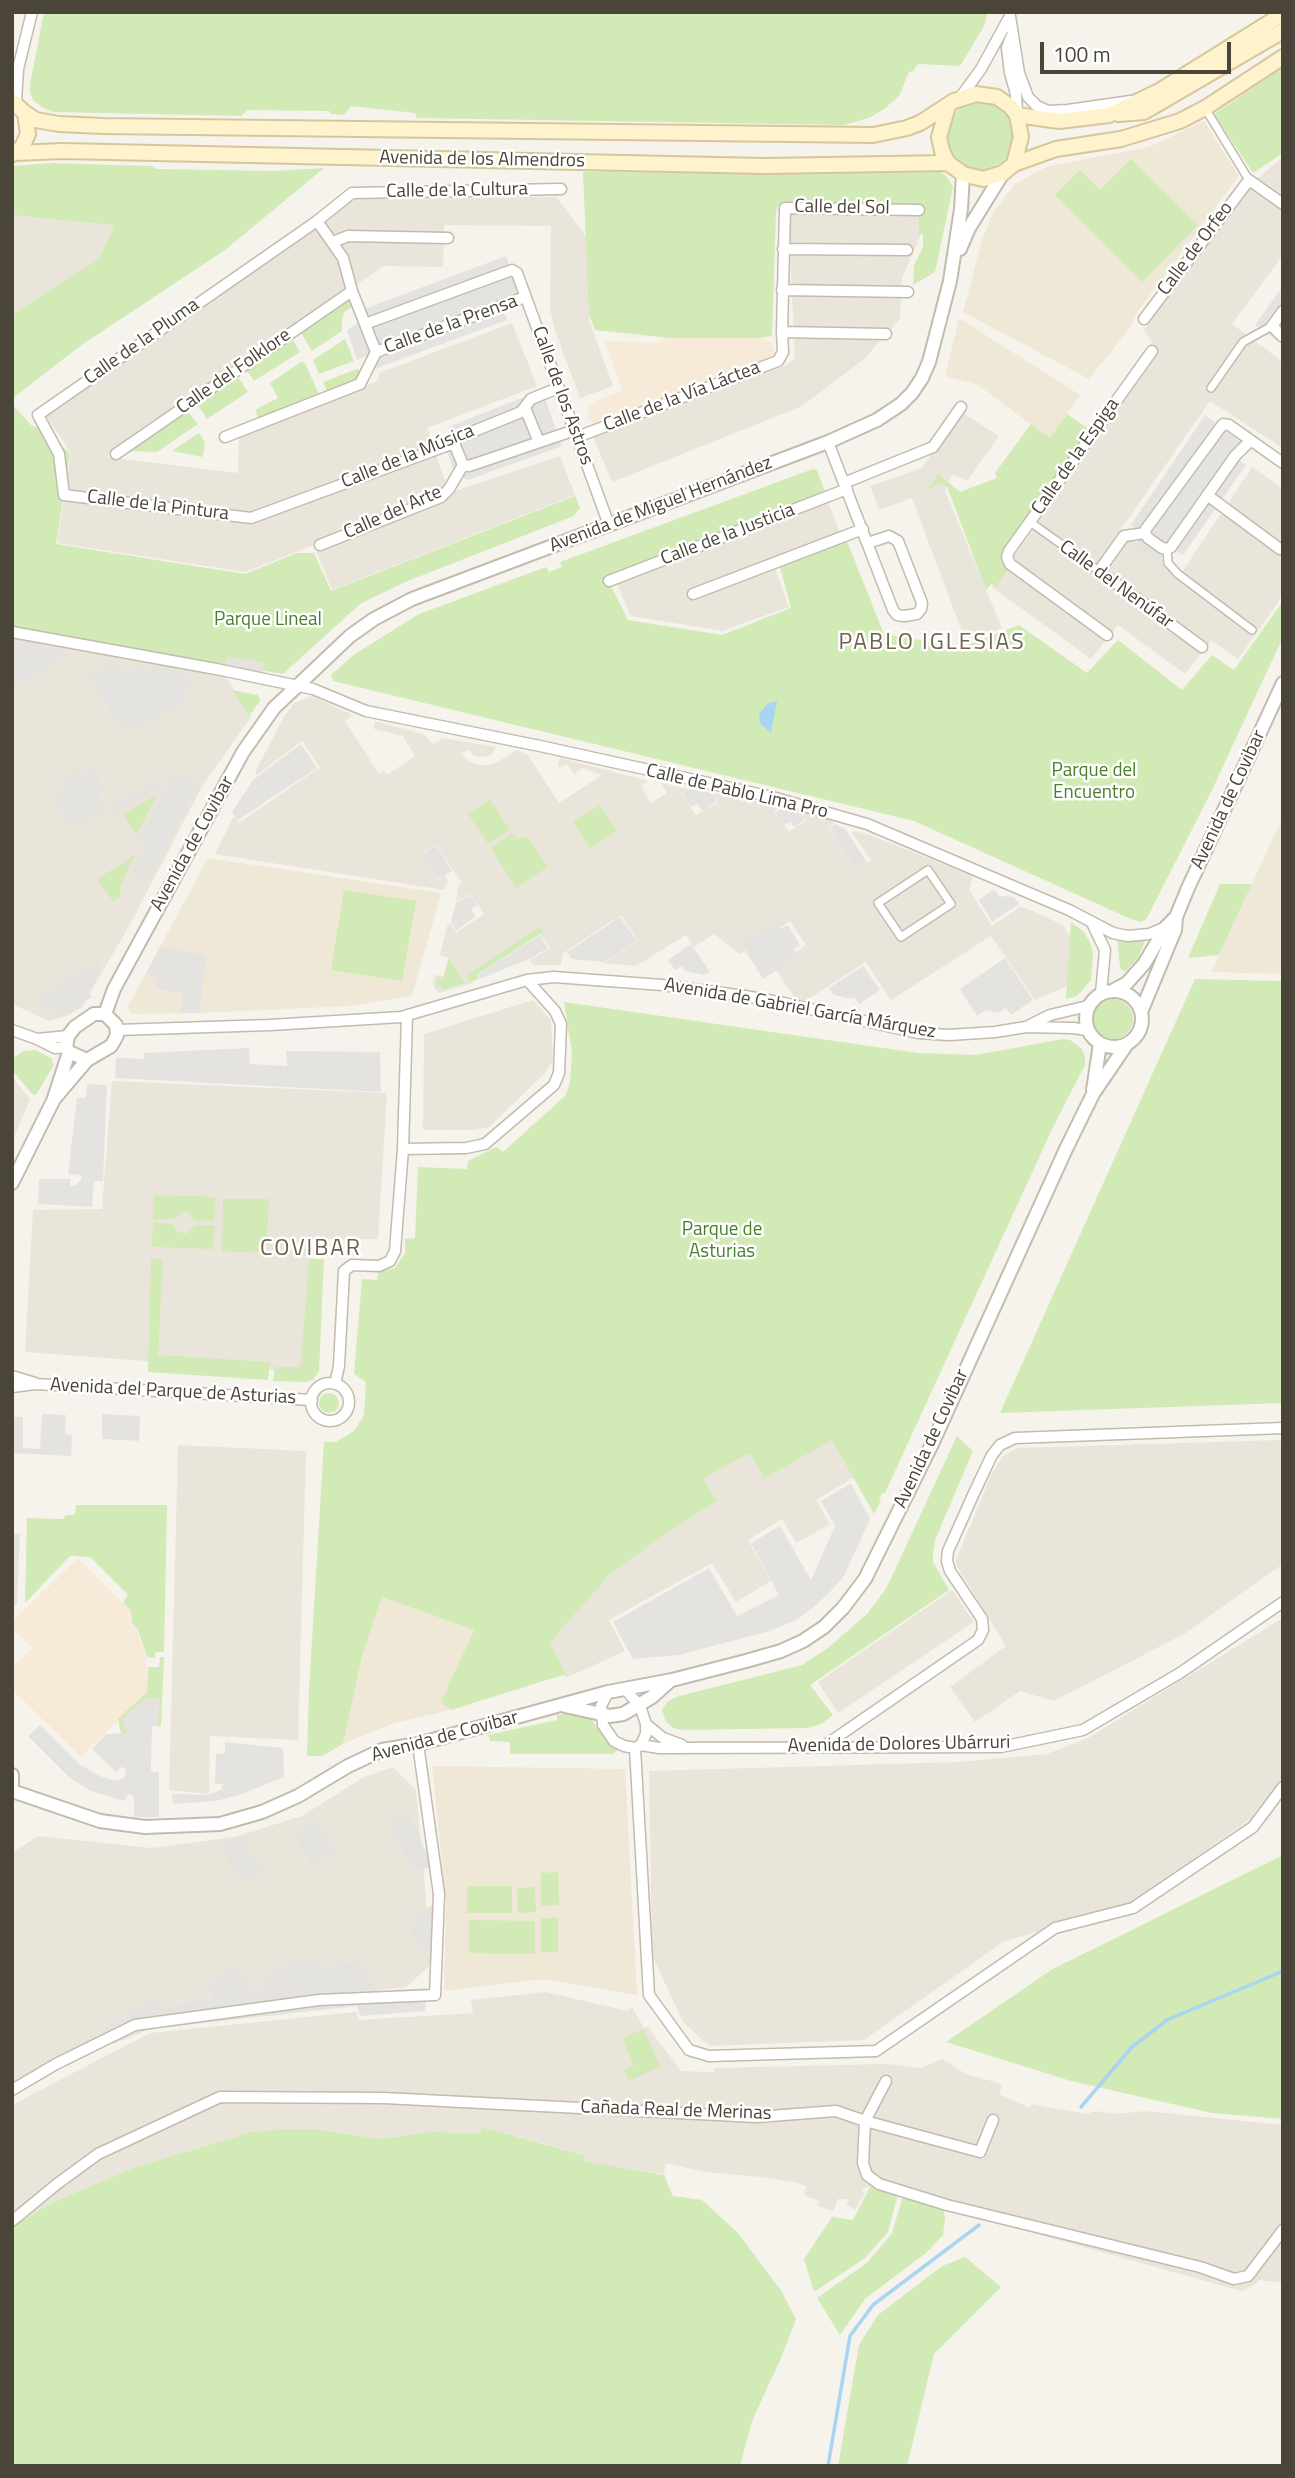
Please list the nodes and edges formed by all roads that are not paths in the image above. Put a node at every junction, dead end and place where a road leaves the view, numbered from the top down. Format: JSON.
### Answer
{"nodes":[{"id":1,"x":32,"y":12,"type":"edge"},
{"id":2,"x":1010,"y":14,"type":"edge"},
{"id":3,"x":1283,"y":14,"type":"edge"},
{"id":4,"x":1283,"y":32,"type":"edge"},
{"id":5,"x":1012,"y":34,"type":"junction"},
{"id":6,"x":1283,"y":47,"type":"edge"},
{"id":7,"x":1283,"y":57,"type":"edge"},
{"id":8,"x":1141,"y":100,"type":"junction"},
{"id":9,"x":953,"y":103,"type":"junction"},
{"id":10,"x":18,"y":105,"type":"edge"},
{"id":11,"x":1208,"y":113,"type":"dead end"},
{"id":12,"x":1017,"y":115,"type":"junction"},
{"id":13,"x":1109,"y":115,"type":"junction"},
{"id":14,"x":1156,"y":128,"type":"junction"},
{"id":15,"x":14,"y":154,"type":"edge"},
{"id":16,"x":948,"y":163,"type":"junction"},
{"id":17,"x":1009,"y":168,"type":"junction"},
{"id":18,"x":962,"y":174,"type":"junction"},
{"id":19,"x":1248,"y":180,"type":"junction"},
{"id":20,"x":561,"y":189,"type":"dead end"},
{"id":21,"x":1283,"y":204,"type":"edge"},
{"id":22,"x":919,"y":209,"type":"dead end"},
{"id":23,"x":317,"y":220,"type":"junction"},
{"id":24,"x":447,"y":238,"type":"dead end"},
{"id":25,"x":333,"y":242,"type":"junction"},
{"id":26,"x":783,"y":249,"type":"junction"},
{"id":27,"x":906,"y":250,"type":"dead end"},
{"id":28,"x":953,"y":265,"type":"junction"},
{"id":29,"x":512,"y":270,"type":"joint"},
{"id":30,"x":782,"y":290,"type":"junction"},
{"id":31,"x":352,"y":291,"type":"junction"},
{"id":32,"x":908,"y":292,"type":"dead end"},
{"id":33,"x":526,"y":297,"type":"junction"},
{"id":34,"x":1283,"y":311,"type":"edge"},
{"id":35,"x":1144,"y":319,"type":"dead end"},
{"id":36,"x":365,"y":324,"type":"junction"},
{"id":37,"x":1272,"y":326,"type":"junction"},
{"id":38,"x":782,"y":332,"type":"junction"},
{"id":39,"x":886,"y":334,"type":"dead end"},
{"id":40,"x":1283,"y":337,"type":"edge"},
{"id":41,"x":1152,"y":351,"type":"dead end"},
{"id":42,"x":376,"y":352,"type":"junction"},
{"id":43,"x":783,"y":352,"type":"joint"},
{"id":44,"x":558,"y":388,"type":"junction"},
{"id":45,"x":1211,"y":388,"type":"dead end"},
{"id":46,"x":961,"y":407,"type":"dead end"},
{"id":47,"x":525,"y":408,"type":"junction"},
{"id":48,"x":576,"y":434,"type":"junction"},
{"id":49,"x":225,"y":438,"type":"dead end"},
{"id":50,"x":1250,"y":440,"type":"junction"},
{"id":51,"x":540,"y":442,"type":"junction"},
{"id":52,"x":828,"y":442,"type":"junction"},
{"id":53,"x":454,"y":443,"type":"junction"},
{"id":54,"x":116,"y":454,"type":"dead end"},
{"id":55,"x":1283,"y":463,"type":"edge"},
{"id":56,"x":463,"y":465,"type":"junction"},
{"id":57,"x":845,"y":486,"type":"junction"},
{"id":58,"x":65,"y":495,"type":"joint"},
{"id":59,"x":1207,"y":495,"type":"junction"},
{"id":60,"x":251,"y":518,"type":"joint"},
{"id":61,"x":1030,"y":522,"type":"junction"},
{"id":62,"x":609,"y":524,"type":"junction"},
{"id":63,"x":863,"y":529,"type":"junction"},
{"id":64,"x":1145,"y":533,"type":"junction"},
{"id":65,"x":868,"y":543,"type":"junction"},
{"id":66,"x":320,"y":545,"type":"dead end"},
{"id":67,"x":1167,"y":549,"type":"junction"},
{"id":68,"x":1280,"y":549,"type":"dead end"},
{"id":69,"x":1099,"y":571,"type":"junction"},
{"id":70,"x":609,"y":581,"type":"dead end"},
{"id":71,"x":693,"y":594,"type":"dead end"},
{"id":72,"x":1252,"y":630,"type":"dead end"},
{"id":73,"x":12,"y":632,"type":"edge"},
{"id":74,"x":1107,"y":635,"type":"dead end"},
{"id":75,"x":1202,"y":647,"type":"dead end"},
{"id":76,"x":1283,"y":683,"type":"edge"},
{"id":77,"x":297,"y":686,"type":"junction"},
{"id":78,"x":1171,"y":922,"type":"junction"},
{"id":79,"x":1093,"y":924,"type":"junction"},
{"id":80,"x":901,"y":937,"type":"joint"},
{"id":81,"x":527,"y":980,"type":"junction"},
{"id":82,"x":1107,"y":992,"type":"junction"},
{"id":83,"x":1088,"y":1006,"type":"junction"},
{"id":84,"x":1141,"y":1012,"type":"junction"},
{"id":85,"x":105,"y":1014,"type":"junction"},
{"id":86,"x":407,"y":1016,"type":"junction"},
{"id":87,"x":1026,"y":1027,"type":"junction"},
{"id":88,"x":12,"y":1030,"type":"edge"},
{"id":89,"x":117,"y":1030,"type":"junction"},
{"id":90,"x":1087,"y":1030,"type":"junction"},
{"id":91,"x":1100,"y":1044,"type":"junction"},
{"id":92,"x":1127,"y":1044,"type":"junction"},
{"id":93,"x":67,"y":1045,"type":"junction"},
{"id":94,"x":87,"y":1060,"type":"junction"},
{"id":95,"x":1093,"y":1094,"type":"junction"},
{"id":96,"x":54,"y":1099,"type":"junction"},
{"id":97,"x":403,"y":1149,"type":"junction"},
{"id":98,"x":12,"y":1183,"type":"edge"},
{"id":99,"x":12,"y":1376,"type":"edge"},
{"id":100,"x":35,"y":1384,"type":"junction"},
{"id":101,"x":335,"y":1384,"type":"junction"},
{"id":102,"x":12,"y":1387,"type":"edge"},
{"id":103,"x":312,"y":1399,"type":"junction"},
{"id":104,"x":1283,"y":1428,"type":"edge"},
{"id":105,"x":1283,"y":1602,"type":"edge"},
{"id":106,"x":672,"y":1680,"type":"junction"},
{"id":107,"x":625,"y":1689,"type":"junction"},
{"id":108,"x":608,"y":1692,"type":"junction"},
{"id":109,"x":560,"y":1705,"type":"junction"},
{"id":110,"x":640,"y":1706,"type":"junction"},
{"id":111,"x":602,"y":1714,"type":"junction"},
{"id":112,"x":646,"y":1724,"type":"junction"},
{"id":113,"x":418,"y":1744,"type":"junction"},
{"id":114,"x":686,"y":1746,"type":"junction"},
{"id":115,"x":824,"y":1746,"type":"junction"},
{"id":116,"x":638,"y":1747,"type":"junction"},
{"id":117,"x":12,"y":1775,"type":"edge"},
{"id":118,"x":1283,"y":1787,"type":"edge"},
{"id":119,"x":12,"y":1790,"type":"edge"},
{"id":120,"x":886,"y":2081,"type":"dead end"},
{"id":121,"x":12,"y":2090,"type":"edge"},
{"id":122,"x":993,"y":2120,"type":"dead end"},
{"id":123,"x":865,"y":2121,"type":"junction"},
{"id":124,"x":12,"y":2221,"type":"edge"},
{"id":125,"x":1283,"y":2230,"type":"edge"}],
"edges":[{"from":1,"to":10,"type":"street"},
{"from":2,"to":5,"type":"street"},
{"from":2,"to":9,"type":"street"},
{"from":3,"to":8,"type":"main road"},
{"from":4,"to":13,"type":"main road"},
{"from":5,"to":8,"type":"street"},
{"from":5,"to":12,"type":"street"},
{"from":6,"to":14,"type":"main road"},
{"from":7,"to":14,"type":"main road"},
{"from":8,"to":13,"type":"main road"},
{"from":9,"to":10,"type":"main road","name":"Avenida de los Almendros"},
{"from":9,"to":12,"type":"main road"},
{"from":9,"to":16,"type":"main road"},
{"from":10,"to":15,"type":"main road"},
{"from":11,"to":19,"type":"street"},
{"from":12,"to":13,"type":"main road"},
{"from":12,"to":17,"type":"main road"},
{"from":14,"to":17,"type":"main road"},
{"from":15,"to":16,"type":"main road","name":"Avenida de los Almendros"},
{"from":16,"to":18,"type":"main road"},
{"from":17,"to":18,"type":"main road"},
{"from":17,"to":28,"type":"street","name":"Avenida de Miguel Hernández"},
{"from":18,"to":28,"type":"street","name":"Avenida de Miguel Hernández"},
{"from":19,"to":21,"type":"street"},
{"from":19,"to":35,"type":"street","name":"Calle de Orfeo"},
{"from":20,"to":23,"type":"street","name":"Calle de la Cultura"},
{"from":22,"to":26,"type":"street","name":"Calle del Sol"},
{"from":23,"to":25,"type":"street"},
{"from":23,"to":58,"type":"street","name":"Calle de la Pluma"},
{"from":24,"to":25,"type":"street"},
{"from":25,"to":31,"type":"street"},
{"from":26,"to":27,"type":"street"},
{"from":26,"to":30,"type":"street","name":"Calle del Sol"},
{"from":28,"to":52,"type":"street","name":"Avenida de Miguel Hernández"},
{"from":29,"to":33,"type":"street","name":"Calle de los Astros"},
{"from":29,"to":36,"type":"street","name":"Calle de la Prensa"},
{"from":30,"to":32,"type":"street"},
{"from":30,"to":38,"type":"street","name":"Calle del Sol"},
{"from":31,"to":36,"type":"street"},
{"from":31,"to":54,"type":"street","name":"Calle del Folklore"},
{"from":33,"to":42,"type":"street","name":"Calle de la Prensa"},
{"from":33,"to":44,"type":"street","name":"Calle de los Astros"},
{"from":34,"to":37,"type":"street"},
{"from":36,"to":42,"type":"street","name":"Calle de la Prensa"},
{"from":37,"to":40,"type":"street"},
{"from":37,"to":45,"type":"street"},
{"from":38,"to":39,"type":"street"},
{"from":38,"to":43,"type":"street","name":"Calle del Sol"},
{"from":41,"to":61,"type":"street","name":"Calle de la Espiga"},
{"from":42,"to":49,"type":"street","name":"Calle de la Prensa"},
{"from":43,"to":48,"type":"street","name":"Calle de la Vía Láctea"},
{"from":44,"to":47,"type":"street","name":"Calle de la Música"},
{"from":44,"to":48,"type":"street","name":"Calle de los Astros"},
{"from":46,"to":57,"type":"street","name":"Calle de la Justicia"},
{"from":47,"to":51,"type":"street"},
{"from":47,"to":53,"type":"street","name":"Calle de la Música"},
{"from":48,"to":51,"type":"street"},
{"from":48,"to":62,"type":"street","name":"Calle de los Astros"},
{"from":50,"to":55,"type":"street"},
{"from":50,"to":59,"type":"street"},
{"from":50,"to":64,"type":"street"},
{"from":51,"to":56,"type":"street"},
{"from":52,"to":57,"type":"street"},
{"from":52,"to":62,"type":"street","name":"Avenida de Miguel Hernández"},
{"from":53,"to":56,"type":"street"},
{"from":53,"to":60,"type":"street","name":"Calle de la Música"},
{"from":56,"to":66,"type":"street","name":"Calle del Arte"},
{"from":57,"to":63,"type":"street"},
{"from":57,"to":70,"type":"street","name":"Calle de la Justicia"},
{"from":58,"to":60,"type":"street","name":"Calle de la Pintura"},
{"from":59,"to":67,"type":"street"},
{"from":59,"to":68,"type":"street"},
{"from":61,"to":69,"type":"street","name":"Calle del Nenúfar"},
{"from":61,"to":74,"type":"street","name":"Calle de la Espiga"},
{"from":62,"to":77,"type":"street","name":"Avenida de Miguel Hernández"},
{"from":63,"to":65,"type":"street"},
{"from":63,"to":71,"type":"street"},
{"from":64,"to":67,"type":"street"},
{"from":64,"to":69,"type":"street"},
{"from":65,"to":65,"type":"street"},
{"from":67,"to":72,"type":"street"},
{"from":69,"to":75,"type":"street","name":"Calle del Nenúfar"},
{"from":73,"to":77,"type":"street","name":"Calle de Pablo Lima Pro"},
{"from":76,"to":78,"type":"street","name":"Avenida de Covibar"},
{"from":77,"to":79,"type":"street","name":"Calle de Pablo Lima Pro"},
{"from":77,"to":85,"type":"street","name":"Avenida de Covibar"},
{"from":78,"to":79,"type":"street"},
{"from":78,"to":82,"type":"street","name":"Avenida de Covibar"},
{"from":78,"to":84,"type":"street","name":"Avenida de Covibar"},
{"from":79,"to":82,"type":"street"},
{"from":80,"to":80,"type":"street"},
{"from":81,"to":86,"type":"street","name":"Avenida de Gabriel García Márquez"},
{"from":81,"to":87,"type":"street","name":"Avenida de Gabriel García Márquez"},
{"from":81,"to":97,"type":"street"},
{"from":82,"to":83,"type":"street"},
{"from":82,"to":84,"type":"street"},
{"from":83,"to":87,"type":"street","name":"Avenida de Gabriel García Márquez"},
{"from":83,"to":90,"type":"street"},
{"from":84,"to":92,"type":"street"},
{"from":85,"to":89,"type":"street"},
{"from":85,"to":93,"type":"street"},
{"from":86,"to":89,"type":"street","name":"Avenida de Gabriel García Márquez"},
{"from":86,"to":97,"type":"street"},
{"from":87,"to":90,"type":"street","name":"Avenida de Gabriel García Márquez"},
{"from":88,"to":93,"type":"street"},
{"from":89,"to":94,"type":"street"},
{"from":90,"to":91,"type":"street"},
{"from":91,"to":92,"type":"street"},
{"from":91,"to":95,"type":"street","name":"Avenida de Covibar"},
{"from":92,"to":95,"type":"street","name":"Avenida de Covibar"},
{"from":93,"to":94,"type":"street"},
{"from":93,"to":96,"type":"street"},
{"from":94,"to":96,"type":"street"},
{"from":95,"to":106,"type":"street","name":"Avenida de Covibar"},
{"from":96,"to":98,"type":"street"},
{"from":97,"to":101,"type":"street"},
{"from":99,"to":100,"type":"street","name":"Avenida del Parque de Asturias"},
{"from":100,"to":102,"type":"street","name":"Avenida del Parque de Asturias"},
{"from":100,"to":103,"type":"street","name":"Avenida del Parque de Asturias"},
{"from":101,"to":103,"type":"street"},
{"from":101,"to":103,"type":"street"},
{"from":104,"to":115,"type":"street"},
{"from":105,"to":115,"type":"street","name":"Avenida de Dolores Ubárruri"},
{"from":106,"to":107,"type":"street","name":"Avenida de Covibar"},
{"from":106,"to":110,"type":"street","name":"Avenida de Covibar"},
{"from":107,"to":108,"type":"street","name":"Avenida de Covibar"},
{"from":107,"to":110,"type":"street"},
{"from":108,"to":109,"type":"street","name":"Avenida de Covibar"},
{"from":108,"to":111,"type":"street"},
{"from":109,"to":111,"type":"street","name":"Avenida de Covibar"},
{"from":109,"to":113,"type":"street","name":"Avenida de Covibar"},
{"from":110,"to":111,"type":"street","name":"Avenida de Covibar"},
{"from":110,"to":112,"type":"street"},
{"from":111,"to":116,"type":"street"},
{"from":112,"to":114,"type":"street","name":"Avenida de Dolores Ubárruri"},
{"from":112,"to":116,"type":"street"},
{"from":113,"to":119,"type":"street","name":"Avenida de Covibar"},
{"from":113,"to":121,"type":"street"},
{"from":114,"to":115,"type":"street","name":"Avenida de Dolores Ubárruri"},
{"from":114,"to":116,"type":"street","name":"Avenida de Dolores Ubárruri"},
{"from":116,"to":118,"type":"street"},
{"from":117,"to":119,"type":"street"},
{"from":120,"to":123,"type":"street"},
{"from":122,"to":123,"type":"street","name":"Cañada Real de Merinas"},
{"from":123,"to":124,"type":"street","name":"Cañada Real de Merinas"},
{"from":123,"to":125,"type":"street"}]}
